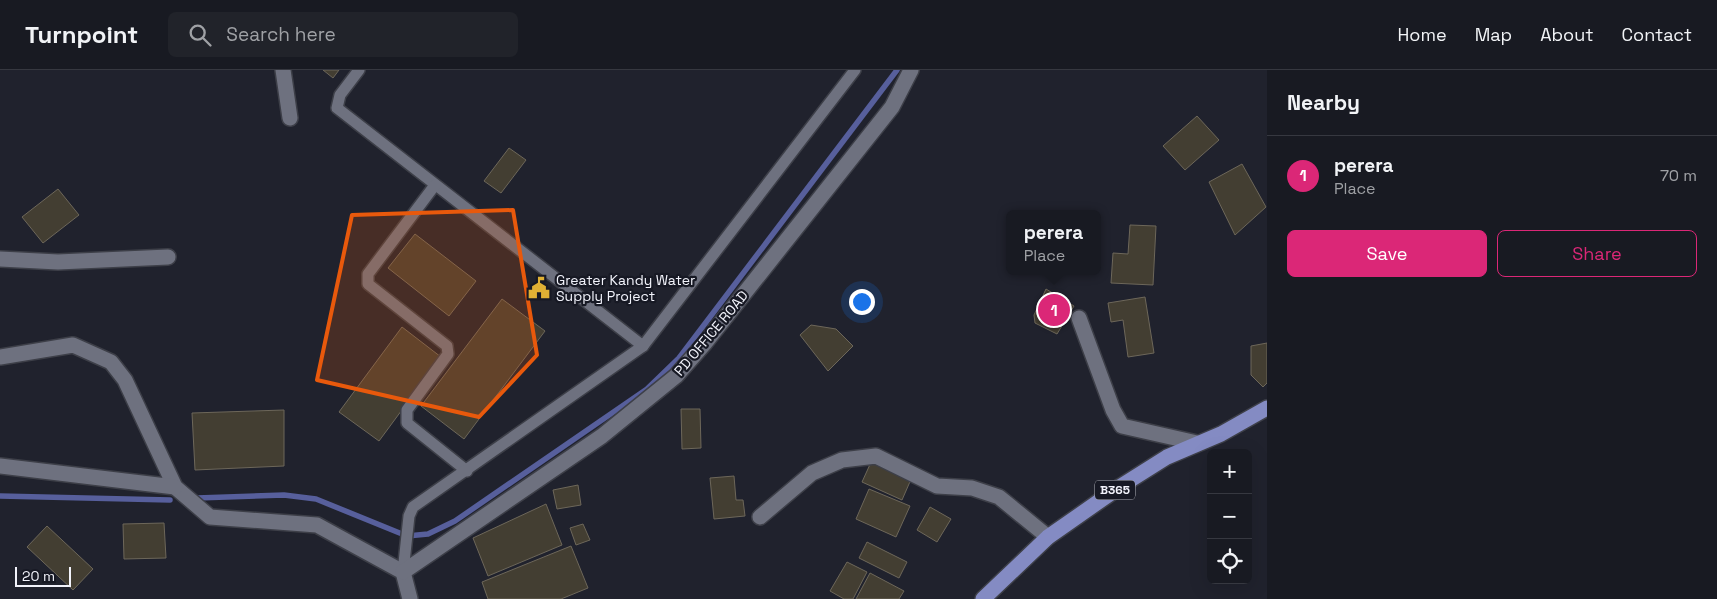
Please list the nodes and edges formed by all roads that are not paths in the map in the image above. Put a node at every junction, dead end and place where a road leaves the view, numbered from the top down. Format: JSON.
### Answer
{"nodes":[{"id":1,"x":283,"y":70,"type":"edge"},
{"id":2,"x":359,"y":70,"type":"edge"},
{"id":3,"x":855,"y":70,"type":"edge"},
{"id":4,"x":911,"y":70,"type":"edge"},
{"id":5,"x":290,"y":118,"type":"dead end"},
{"id":6,"x":435,"y":186,"type":"junction"},
{"id":7,"x":168,"y":257,"type":"dead end"},
{"id":8,"x":0,"y":259,"type":"edge"},
{"id":9,"x":1079,"y":318,"type":"dead end"},
{"id":10,"x":643,"y":346,"type":"junction"},
{"id":11,"x":0,"y":357,"type":"edge"},
{"id":12,"x":1267,"y":408,"type":"edge"},
{"id":13,"x":1197,"y":443,"type":"junction"},
{"id":14,"x":0,"y":466,"type":"edge"},
{"id":15,"x":467,"y":471,"type":"junction"},
{"id":16,"x":175,"y":487,"type":"junction"},
{"id":17,"x":760,"y":517,"type":"dead end"},
{"id":18,"x":1048,"y":537,"type":"junction"},
{"id":19,"x":403,"y":572,"type":"junction"},
{"id":20,"x":406,"y":598,"type":"edge"},
{"id":21,"x":983,"y":599,"type":"edge"}],
"edges":[{"from":1,"to":5,"type":"street"},
{"from":2,"to":6,"type":"lane"},
{"from":3,"to":10,"type":"lane"},
{"from":4,"to":19,"type":"street","name":"PD OFFICE ROAD"},
{"from":6,"to":10,"type":"lane"},
{"from":6,"to":15,"type":"lane"},
{"from":7,"to":8,"type":"street"},
{"from":9,"to":13,"type":"street"},
{"from":10,"to":15,"type":"lane"},
{"from":11,"to":16,"type":"street"},
{"from":12,"to":13,"type":"main road","number":"B365"},
{"from":13,"to":18,"type":"main road","number":"B365"},
{"from":14,"to":16,"type":"street"},
{"from":15,"to":19,"type":"lane"},
{"from":16,"to":19,"type":"street"},
{"from":17,"to":18,"type":"street"},
{"from":18,"to":21,"type":"main road","number":"B365"},
{"from":19,"to":20,"type":"street"}]}
